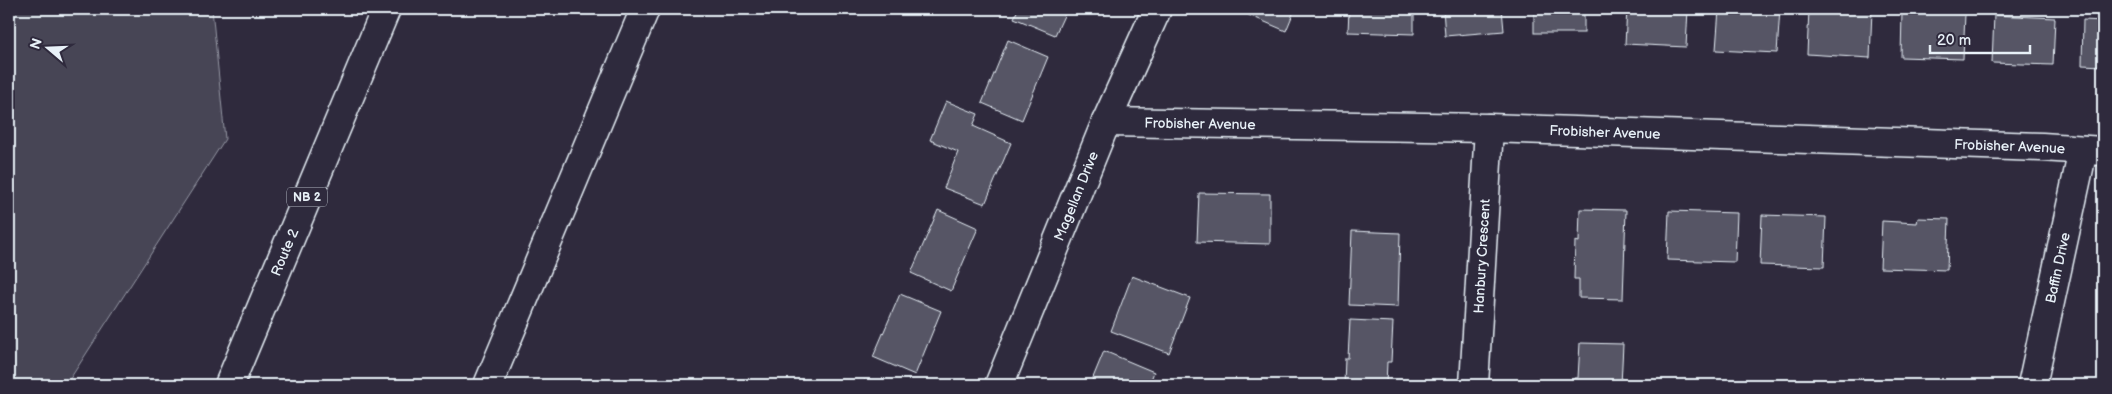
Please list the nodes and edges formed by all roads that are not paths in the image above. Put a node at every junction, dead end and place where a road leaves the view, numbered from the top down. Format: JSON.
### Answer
{"nodes":[{"id":1,"x":386,"y":9,"type":"edge"},
{"id":2,"x":645,"y":9,"type":"edge"},
{"id":3,"x":1157,"y":9,"type":"edge"},
{"id":4,"x":1106,"y":122,"type":"junction"},
{"id":5,"x":1489,"y":128,"type":"junction"},
{"id":6,"x":2093,"y":151,"type":"edge"},
{"id":7,"x":229,"y":385,"type":"edge"},
{"id":8,"x":488,"y":385,"type":"edge"},
{"id":9,"x":999,"y":385,"type":"edge"},
{"id":10,"x":1474,"y":385,"type":"edge"},
{"id":11,"x":2032,"y":385,"type":"edge"}],
"edges":[{"from":1,"to":7,"type":"main road","name":"Route 2","number":"NB 2"},
{"from":2,"to":8,"type":"main road"},
{"from":3,"to":4,"type":"main road","name":"Magellan Drive"},
{"from":4,"to":5,"type":"main road","name":"Frobisher Avenue"},
{"from":4,"to":9,"type":"main road","name":"Magellan Drive"},
{"from":5,"to":6,"type":"main road","name":"Frobisher Avenue"},
{"from":5,"to":10,"type":"main road","name":"Hanbury Crescent"},
{"from":6,"to":11,"type":"main road","name":"Baffin Drive"}]}
